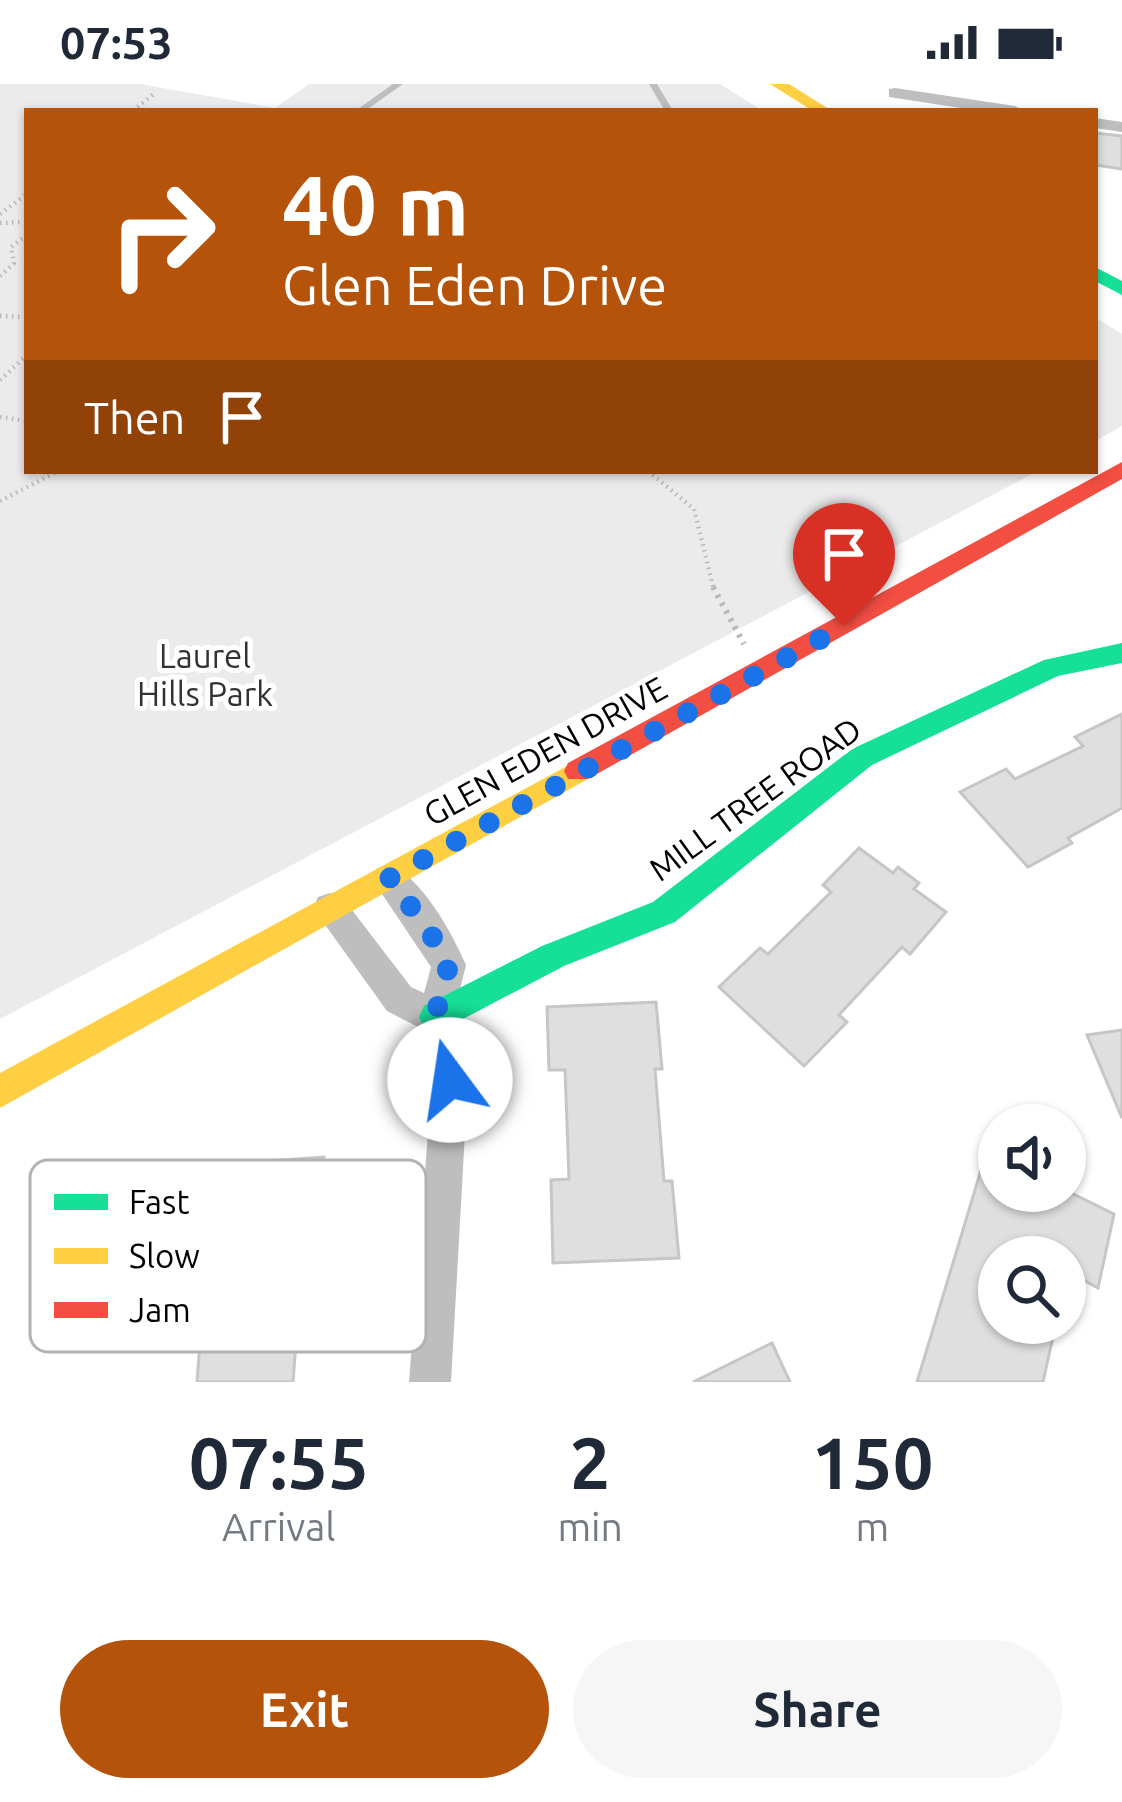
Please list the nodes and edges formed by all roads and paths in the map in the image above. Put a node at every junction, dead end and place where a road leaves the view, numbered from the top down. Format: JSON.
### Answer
{"nodes":[{"id":1,"x":399,"y":84,"type":"edge"},
{"id":2,"x":778,"y":84,"type":"edge"},
{"id":3,"x":155,"y":93,"type":"dead end"},
{"id":4,"x":895,"y":93,"type":"dead end"},
{"id":5,"x":137,"y":108,"type":"edge"},
{"id":6,"x":363,"y":108,"type":"edge"},
{"id":7,"x":819,"y":108,"type":"edge"},
{"id":8,"x":995,"y":108,"type":"edge"},
{"id":9,"x":24,"y":237,"type":"edge"},
{"id":10,"x":0,"y":276,"type":"edge"},
{"id":11,"x":24,"y":359,"type":"edge"},
{"id":12,"x":0,"y":380,"type":"edge"},
{"id":13,"x":1122,"y":469,"type":"edge"},
{"id":14,"x":52,"y":474,"type":"edge"},
{"id":15,"x":652,"y":474,"type":"edge"},
{"id":16,"x":0,"y":501,"type":"edge"},
{"id":17,"x":1122,"y":652,"type":"edge"},
{"id":18,"x":764,"y":670,"type":"junction"},
{"id":19,"x":388,"y":879,"type":"junction"},
{"id":20,"x":331,"y":908,"type":"junction"},
{"id":21,"x":435,"y":1017,"type":"junction"},
{"id":22,"x":0,"y":1090,"type":"edge"},
{"id":23,"x":430,"y":1382,"type":"edge"}],
"edges":[{"from":1,"to":6,"type":"lane"},
{"from":2,"to":7,"type":"main road"},
{"from":3,"to":5,"type":"path"},
{"from":4,"to":8,"type":"street"},
{"from":9,"to":10,"type":"path"},
{"from":11,"to":12,"type":"path"},
{"from":13,"to":18,"type":"main road","name":"GLEN EDEN DRIVE"},
{"from":14,"to":16,"type":"path"},
{"from":15,"to":18,"type":"path"},
{"from":17,"to":21,"type":"main road","name":"MILL TREE ROAD"},
{"from":18,"to":19,"type":"main road","name":"GLEN EDEN DRIVE"},
{"from":19,"to":20,"type":"main road","name":"GLEN EDEN DRIVE"},
{"from":19,"to":21,"type":"street"},
{"from":20,"to":21,"type":"street"},
{"from":20,"to":22,"type":"main road","name":"GLEN EDEN DRIVE"},
{"from":21,"to":23,"type":"street"}]}
